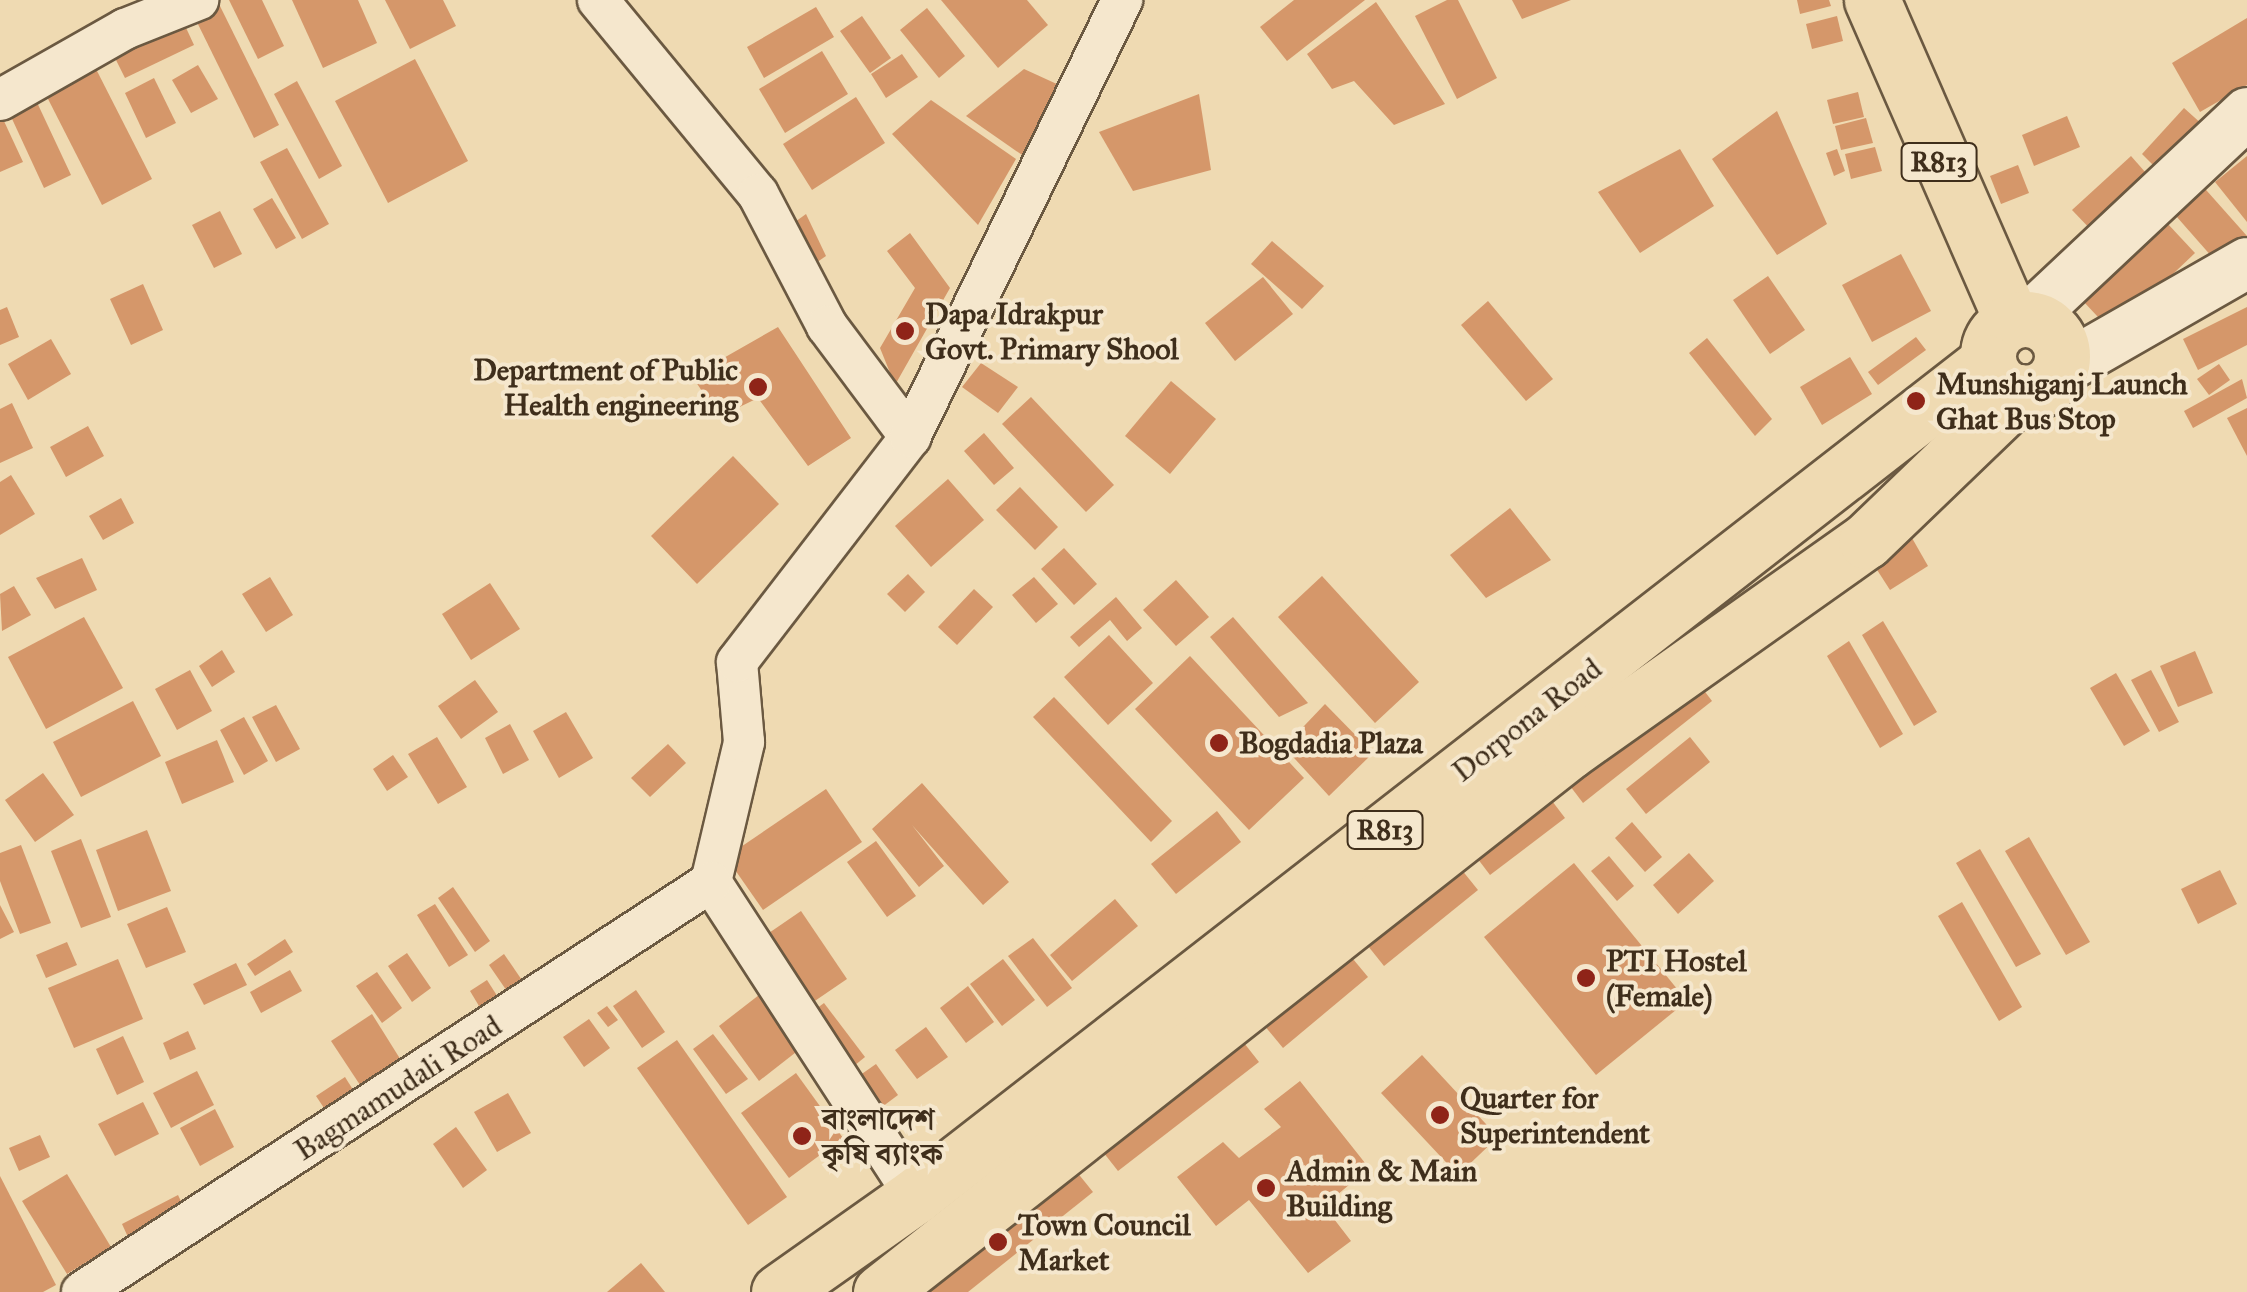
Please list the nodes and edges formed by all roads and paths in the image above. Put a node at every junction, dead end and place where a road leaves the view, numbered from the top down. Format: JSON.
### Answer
{"nodes":[{"id":1,"x":198,"y":0,"type":"edge"},
{"id":2,"x":598,"y":0,"type":"edge"},
{"id":3,"x":1122,"y":0,"type":"edge"},
{"id":4,"x":1872,"y":0,"type":"edge"},
{"id":5,"x":0,"y":100,"type":"edge"},
{"id":6,"x":2247,"y":113,"type":"edge"},
{"id":7,"x":2247,"y":263,"type":"edge"},
{"id":8,"x":2022,"y":352,"type":"junction"},
{"id":9,"x":910,"y":437,"type":"junction"},
{"id":10,"x":711,"y":882,"type":"junction"},
{"id":11,"x":915,"y":1196,"type":"junction"},
{"id":12,"x":82,"y":1292,"type":"edge"},
{"id":13,"x":779,"y":1292,"type":"edge"},
{"id":14,"x":882,"y":1292,"type":"edge"}],
"edges":[{"from":1,"to":5,"type":"street"},
{"from":2,"to":9,"type":"street"},
{"from":3,"to":9,"type":"street"},
{"from":4,"to":8,"type":"main road","number":"R813"},
{"from":6,"to":8,"type":"street","name":"Dorpona Road"},
{"from":7,"to":8,"type":"street","name":"Dorpona Road"},
{"from":8,"to":11,"type":"main road","name":"Dorpona Road","number":"R813"},
{"from":8,"to":14,"type":"main road","name":"Dorpona Road","number":"R813"},
{"from":9,"to":10,"type":"street"},
{"from":10,"to":11,"type":"street"},
{"from":10,"to":12,"type":"street","name":"Bagmamudali Road"},
{"from":11,"to":13,"type":"main road","name":"Dorpona Road","number":"R813"}]}
